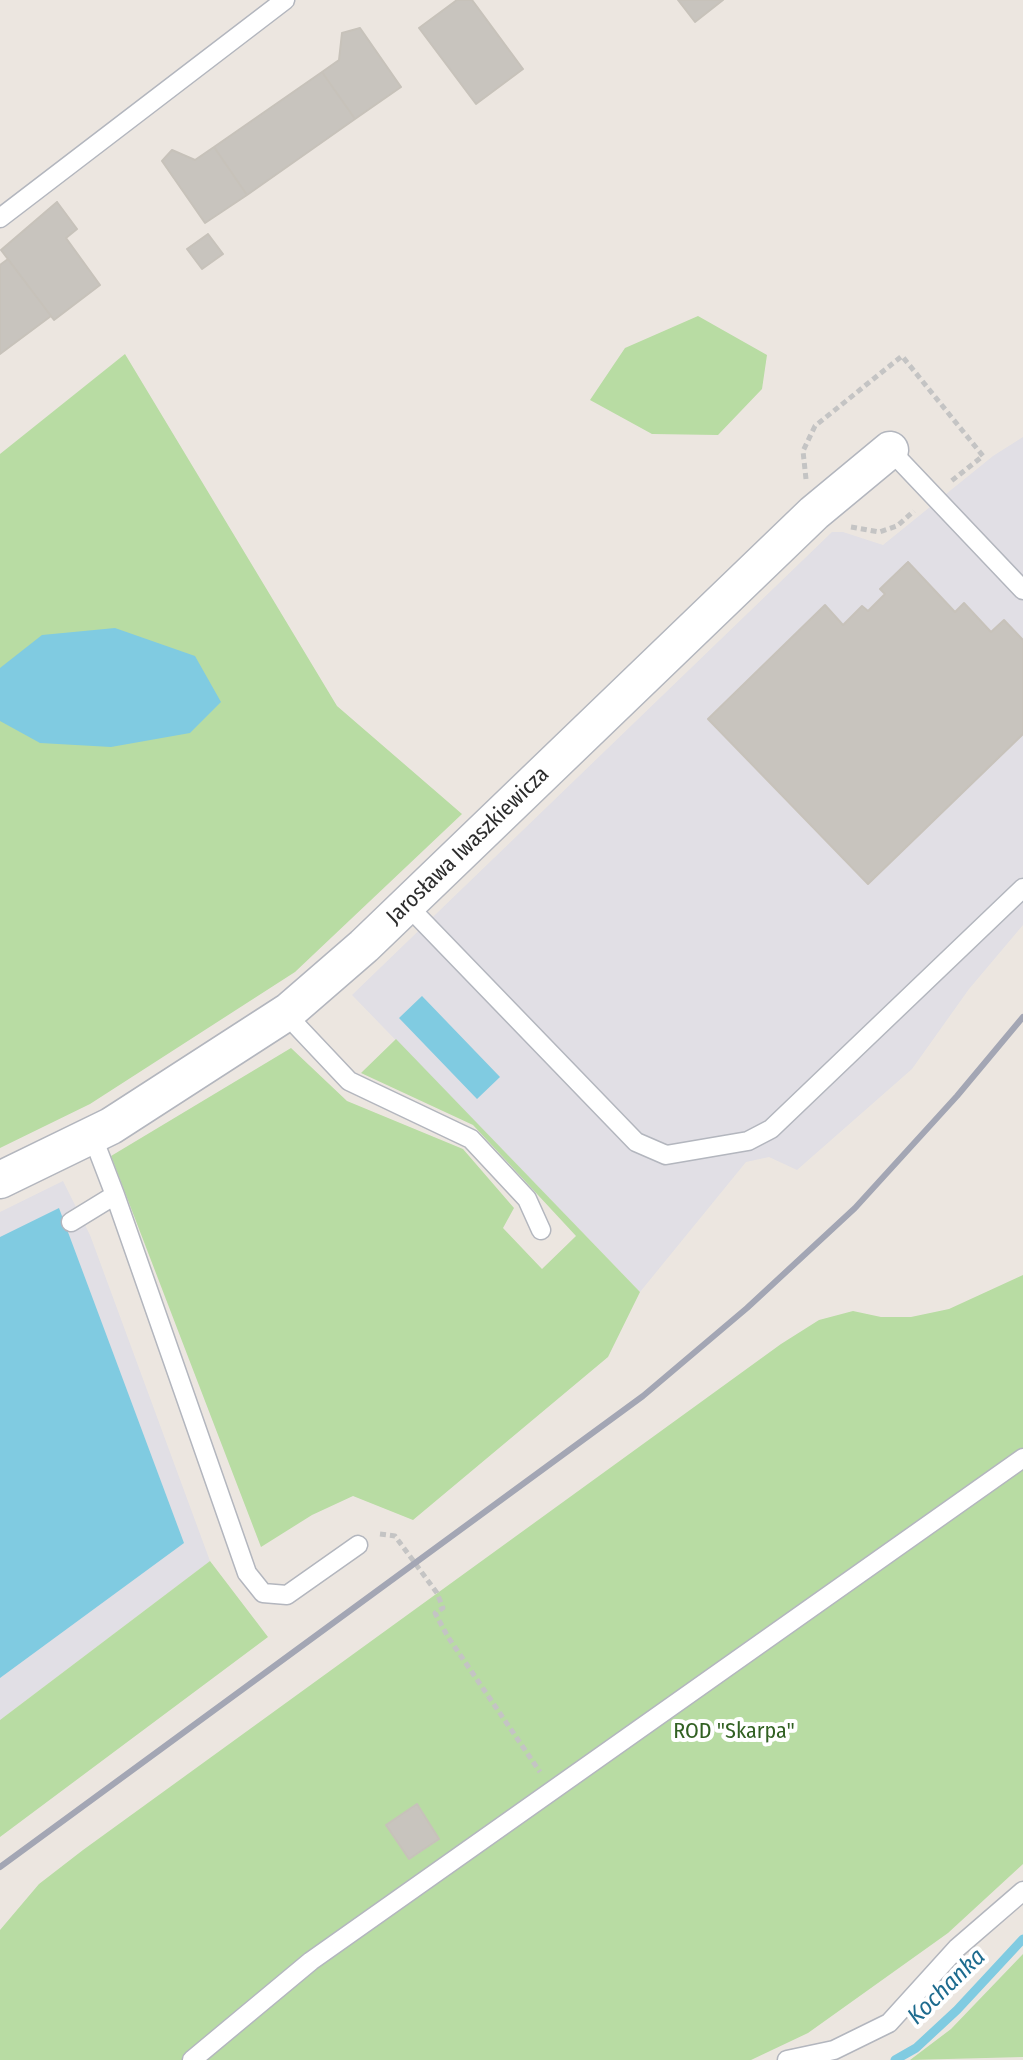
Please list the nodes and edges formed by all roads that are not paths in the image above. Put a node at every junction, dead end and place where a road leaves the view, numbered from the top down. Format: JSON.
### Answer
{"nodes":[{"id":1,"x":285,"y":0,"type":"edge"},
{"id":2,"x":0,"y":218,"type":"edge"},
{"id":3,"x":890,"y":450,"type":"joint"},
{"id":4,"x":1022,"y":587,"type":"edge"},
{"id":5,"x":1023,"y":888,"type":"edge"},
{"id":6,"x":407,"y":905,"type":"junction"},
{"id":7,"x":289,"y":1011,"type":"junction"},
{"id":8,"x":92,"y":1135,"type":"junction"},
{"id":9,"x":0,"y":1180,"type":"edge"},
{"id":10,"x":115,"y":1195,"type":"junction"},
{"id":11,"x":71,"y":1222,"type":"dead end"},
{"id":12,"x":541,"y":1230,"type":"dead end"},
{"id":13,"x":1023,"y":1458,"type":"edge"},
{"id":14,"x":358,"y":1545,"type":"road end"},
{"id":15,"x":1023,"y":1891,"type":"edge"},
{"id":16,"x":192,"y":2060,"type":"edge"},
{"id":17,"x":787,"y":2060,"type":"edge"}],
"edges":[{"from":1,"to":2,"type":"lane"},
{"from":3,"to":4,"type":"lane"},
{"from":3,"to":6,"type":"street","name":"Jarosława Iwaszkiewicza"},
{"from":5,"to":6,"type":"lane"},
{"from":6,"to":7,"type":"street","name":"Jarosława Iwaszkiewicza"},
{"from":7,"to":8,"type":"street","name":"Jarosława Iwaszkiewicza"},
{"from":7,"to":12,"type":"lane"},
{"from":8,"to":9,"type":"street","name":"Jarosława Iwaszkiewicza"},
{"from":8,"to":10,"type":"lane"},
{"from":10,"to":11,"type":"lane"},
{"from":10,"to":14,"type":"lane"},
{"from":13,"to":16,"type":"lane"},
{"from":15,"to":17,"type":"lane"}]}
